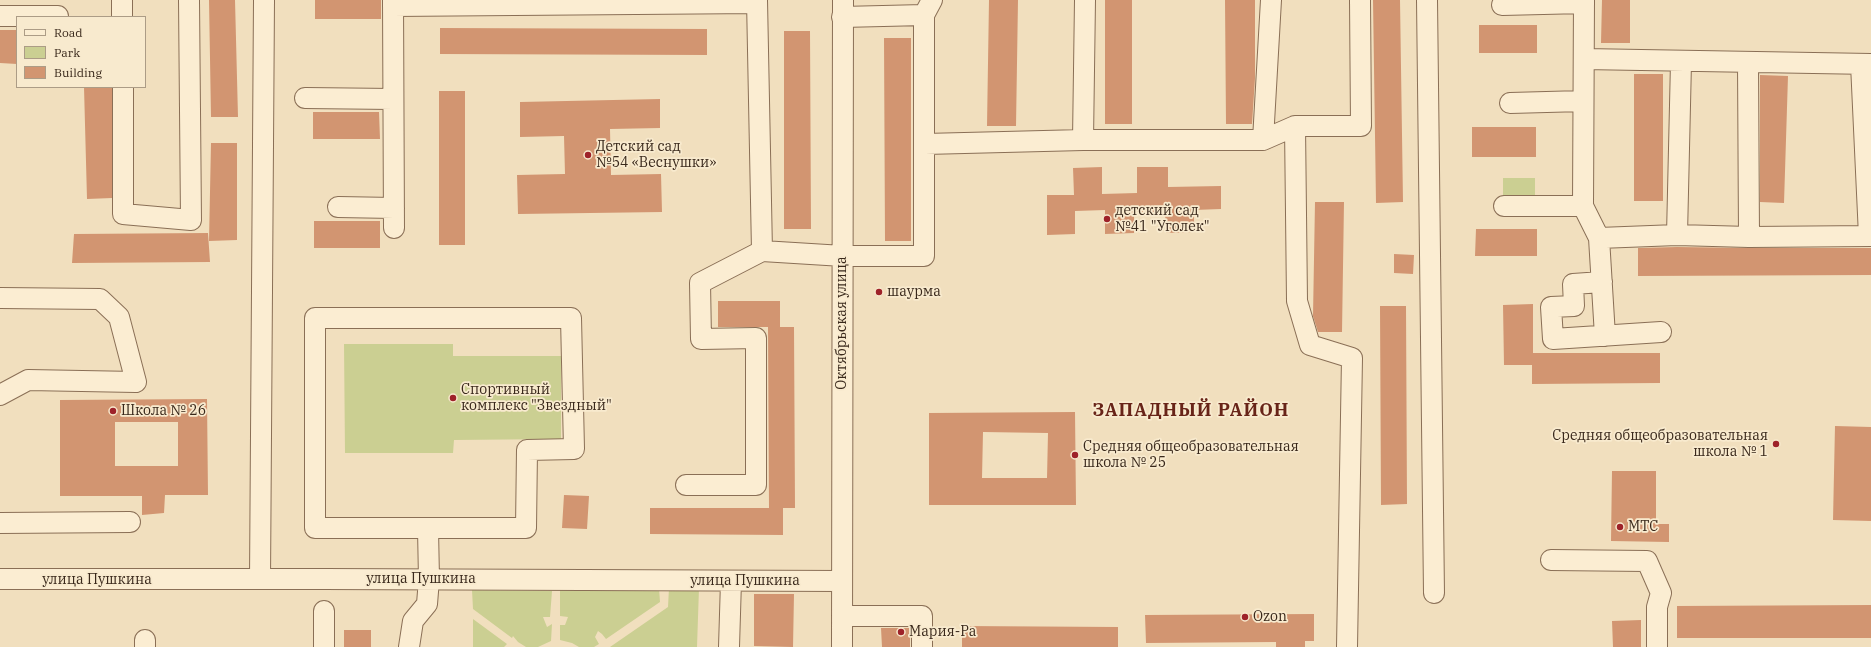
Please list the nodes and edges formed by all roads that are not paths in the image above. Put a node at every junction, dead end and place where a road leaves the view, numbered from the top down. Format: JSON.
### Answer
{"nodes":[{"id":1,"x":122,"y":0,"type":"edge"},
{"id":2,"x":190,"y":0,"type":"edge"},
{"id":3,"x":264,"y":0,"type":"edge"},
{"id":4,"x":1085,"y":0,"type":"edge"},
{"id":5,"x":1271,"y":0,"type":"edge"},
{"id":6,"x":1360,"y":0,"type":"edge"},
{"id":7,"x":1427,"y":0,"type":"edge"},
{"id":8,"x":1584,"y":1,"type":"edge"},
{"id":9,"x":693,"y":2,"type":"edge"},
{"id":10,"x":757,"y":2,"type":"edge"},
{"id":11,"x":393,"y":3,"type":"edge"},
{"id":12,"x":1502,"y":5,"type":"dead end"},
{"id":13,"x":928,"y":7,"type":"edge"},
{"id":14,"x":843,"y":8,"type":"edge"},
{"id":15,"x":0,"y":16,"type":"edge"},
{"id":16,"x":58,"y":16,"type":"edge"},
{"id":17,"x":122,"y":16,"type":"edge"},
{"id":18,"x":1584,"y":59,"type":"junction"},
{"id":19,"x":1681,"y":62,"type":"junction"},
{"id":20,"x":1748,"y":63,"type":"junction"},
{"id":21,"x":1866,"y":64,"type":"edge"},
{"id":22,"x":123,"y":88,"type":"edge"},
{"id":23,"x":305,"y":98,"type":"dead end"},
{"id":24,"x":393,"y":99,"type":"junction"},
{"id":25,"x":1583,"y":101,"type":"junction"},
{"id":26,"x":1510,"y":102,"type":"dead end"},
{"id":27,"x":1295,"y":126,"type":"junction"},
{"id":28,"x":1083,"y":140,"type":"junction"},
{"id":29,"x":1263,"y":140,"type":"junction"},
{"id":30,"x":925,"y":144,"type":"junction"},
{"id":31,"x":1504,"y":206,"type":"dead end"},
{"id":32,"x":1583,"y":206,"type":"junction"},
{"id":33,"x":338,"y":207,"type":"dead end"},
{"id":34,"x":394,"y":208,"type":"junction"},
{"id":35,"x":394,"y":228,"type":"dead end"},
{"id":36,"x":1677,"y":235,"type":"junction"},
{"id":37,"x":1870,"y":236,"type":"edge"},
{"id":38,"x":1749,"y":237,"type":"junction"},
{"id":39,"x":1599,"y":238,"type":"junction"},
{"id":40,"x":762,"y":251,"type":"junction"},
{"id":41,"x":842,"y":256,"type":"junction"},
{"id":42,"x":1602,"y":282,"type":"junction"},
{"id":43,"x":0,"y":298,"type":"edge"},
{"id":44,"x":1661,"y":332,"type":"dead end"},
{"id":45,"x":1605,"y":336,"type":"junction"},
{"id":46,"x":0,"y":395,"type":"edge"},
{"id":47,"x":686,"y":485,"type":"dead end"},
{"id":48,"x":130,"y":522,"type":"dead end"},
{"id":49,"x":0,"y":523,"type":"edge"},
{"id":50,"x":428,"y":529,"type":"junction"},
{"id":51,"x":1551,"y":560,"type":"dead end"},
{"id":52,"x":0,"y":579,"type":"edge"},
{"id":53,"x":260,"y":579,"type":"junction"},
{"id":54,"x":429,"y":579,"type":"junction"},
{"id":55,"x":731,"y":581,"type":"junction"},
{"id":56,"x":842,"y":581,"type":"junction"},
{"id":57,"x":1434,"y":593,"type":"dead end"},
{"id":58,"x":324,"y":611,"type":"dead end"},
{"id":59,"x":842,"y":616,"type":"junction"},
{"id":60,"x":324,"y":647,"type":"edge"},
{"id":61,"x":409,"y":647,"type":"edge"},
{"id":62,"x":729,"y":647,"type":"edge"},
{"id":63,"x":842,"y":647,"type":"edge"},
{"id":64,"x":922,"y":647,"type":"edge"},
{"id":65,"x":1347,"y":647,"type":"edge"},
{"id":66,"x":1657,"y":647,"type":"edge"}],
"edges":[{"from":1,"to":17,"type":"street"},
{"from":2,"to":22,"type":"street"},
{"from":3,"to":53,"type":"street"},
{"from":4,"to":28,"type":"street"},
{"from":5,"to":29,"type":"street"},
{"from":6,"to":27,"type":"street"},
{"from":7,"to":57,"type":"street"},
{"from":8,"to":12,"type":"street"},
{"from":8,"to":18,"type":"street"},
{"from":9,"to":10,"type":"street"},
{"from":9,"to":11,"type":"street"},
{"from":10,"to":40,"type":"street"},
{"from":11,"to":24,"type":"street"},
{"from":13,"to":14,"type":"street"},
{"from":13,"to":30,"type":"street"},
{"from":14,"to":41,"type":"street","name":"Октябрьская улица"},
{"from":15,"to":16,"type":"street"},
{"from":18,"to":19,"type":"street"},
{"from":18,"to":25,"type":"street"},
{"from":19,"to":20,"type":"street"},
{"from":19,"to":36,"type":"street"},
{"from":20,"to":21,"type":"street"},
{"from":20,"to":38,"type":"street"},
{"from":21,"to":37,"type":"street"},
{"from":23,"to":24,"type":"street"},
{"from":24,"to":34,"type":"street"},
{"from":25,"to":26,"type":"street"},
{"from":25,"to":32,"type":"street"},
{"from":27,"to":29,"type":"street"},
{"from":27,"to":65,"type":"street"},
{"from":28,"to":29,"type":"street"},
{"from":28,"to":30,"type":"street"},
{"from":30,"to":41,"type":"street"},
{"from":31,"to":32,"type":"street"},
{"from":32,"to":39,"type":"street"},
{"from":33,"to":34,"type":"street"},
{"from":34,"to":35,"type":"street"},
{"from":36,"to":38,"type":"street"},
{"from":36,"to":39,"type":"street"},
{"from":37,"to":38,"type":"street"},
{"from":39,"to":42,"type":"street"},
{"from":40,"to":41,"type":"street"},
{"from":40,"to":47,"type":"street"},
{"from":41,"to":56,"type":"street","name":"Октябрьская улица"},
{"from":42,"to":45,"type":"street"},
{"from":42,"to":45,"type":"street"},
{"from":43,"to":46,"type":"street"},
{"from":44,"to":45,"type":"street"},
{"from":48,"to":49,"type":"street"},
{"from":50,"to":50,"type":"street"},
{"from":50,"to":54,"type":"street"},
{"from":51,"to":66,"type":"street"},
{"from":52,"to":53,"type":"street","name":"улица Пушкина"},
{"from":53,"to":54,"type":"street","name":"улица Пушкина"},
{"from":54,"to":55,"type":"street","name":"улица Пушкина"},
{"from":54,"to":61,"type":"street"},
{"from":55,"to":56,"type":"street","name":"улица Пушкина"},
{"from":55,"to":62,"type":"street"},
{"from":56,"to":59,"type":"street","name":"Октябрьская улица"},
{"from":58,"to":60,"type":"street"},
{"from":59,"to":63,"type":"street","name":"Октябрьская улица"},
{"from":59,"to":64,"type":"street"}]}
